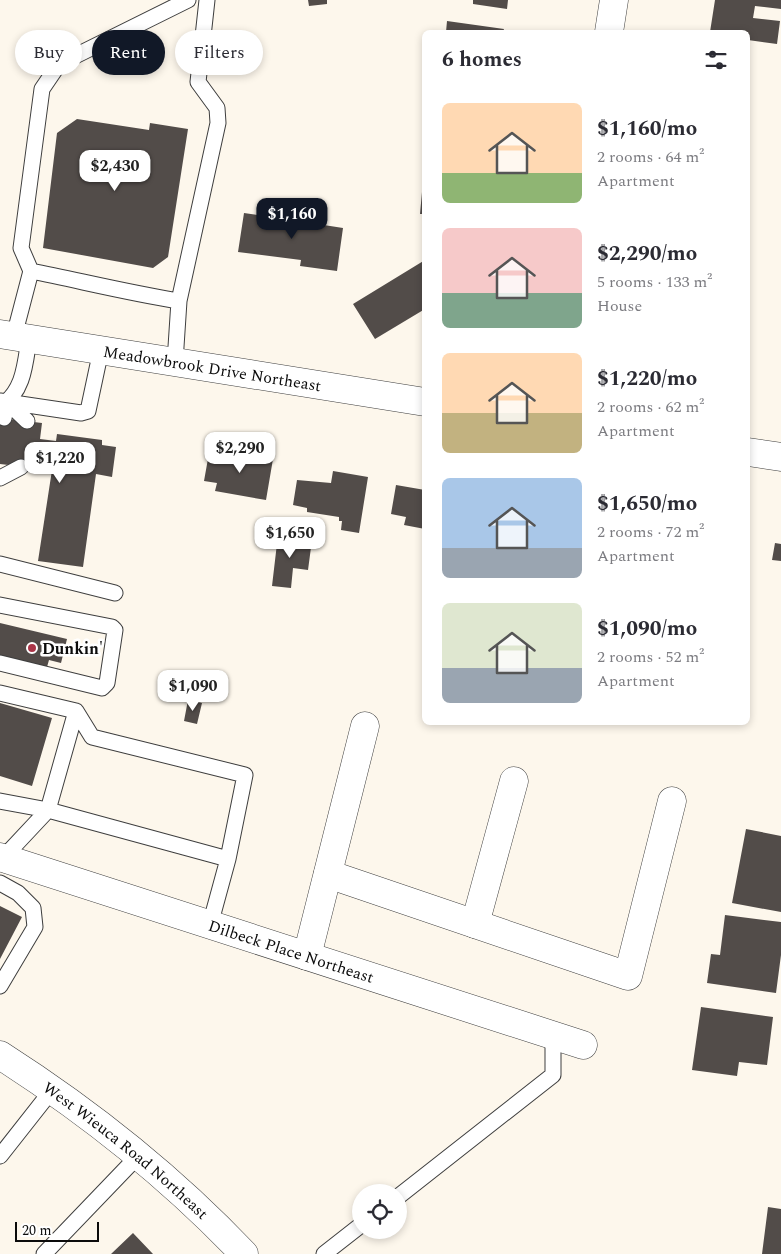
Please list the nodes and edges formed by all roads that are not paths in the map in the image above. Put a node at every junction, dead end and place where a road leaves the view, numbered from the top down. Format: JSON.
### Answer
{"nodes":[{"id":1,"x":188,"y":0,"type":"edge"},
{"id":2,"x":207,"y":0,"type":"edge"},
{"id":3,"x":614,"y":0,"type":"edge"},
{"id":4,"x":609,"y":30,"type":"edge"},
{"id":5,"x":31,"y":271,"type":"junction"},
{"id":6,"x":179,"y":301,"type":"junction"},
{"id":7,"x":14,"y":336,"type":"edge"},
{"id":8,"x":101,"y":350,"type":"junction"},
{"id":9,"x":175,"y":362,"type":"junction"},
{"id":10,"x":422,"y":402,"type":"edge"},
{"id":11,"x":3,"y":407,"type":"edge"},
{"id":12,"x":27,"y":421,"type":"dead end"},
{"id":13,"x":750,"y":452,"type":"edge"},
{"id":14,"x":781,"y":458,"type":"edge"},
{"id":15,"x":20,"y":467,"type":"dead end"},
{"id":16,"x":0,"y":478,"type":"edge"},
{"id":17,"x":0,"y":564,"type":"edge"},
{"id":18,"x":115,"y":593,"type":"dead end"},
{"id":19,"x":0,"y":605,"type":"edge"},
{"id":20,"x":0,"y":663,"type":"edge"},
{"id":21,"x":0,"y":693,"type":"edge"},
{"id":22,"x":76,"y":711,"type":"junction"},
{"id":23,"x":365,"y":726,"type":"dead end"},
{"id":24,"x":514,"y":780,"type":"dead end"},
{"id":25,"x":0,"y":801,"type":"edge"},
{"id":26,"x":672,"y":801,"type":"dead end"},
{"id":27,"x":48,"y":810,"type":"junction"},
{"id":28,"x":228,"y":859,"type":"junction"},
{"id":29,"x":1,"y":866,"type":"edge"},
{"id":30,"x":328,"y":874,"type":"junction"},
{"id":31,"x":475,"y":924,"type":"junction"},
{"id":32,"x":210,"y":925,"type":"junction"},
{"id":33,"x":307,"y":956,"type":"junction"},
{"id":34,"x":0,"y":986,"type":"edge"},
{"id":35,"x":553,"y":1036,"type":"junction"},
{"id":36,"x":583,"y":1045,"type":"dead end"},
{"id":37,"x":0,"y":1055,"type":"edge"},
{"id":38,"x":52,"y":1090,"type":"junction"},
{"id":39,"x":139,"y":1155,"type":"junction"},
{"id":40,"x":0,"y":1156,"type":"edge"},
{"id":41,"x":407,"y":1190,"type":"edge"},
{"id":42,"x":352,"y":1232,"type":"edge"},
{"id":43,"x":233,"y":1250,"type":"edge"},
{"id":44,"x":44,"y":1254,"type":"edge"},
{"id":45,"x":324,"y":1254,"type":"edge"}],
"edges":[{"from":1,"to":5,"type":"lane"},
{"from":2,"to":6,"type":"lane"},
{"from":3,"to":4,"type":"street"},
{"from":5,"to":6,"type":"lane"},
{"from":5,"to":7,"type":"lane"},
{"from":6,"to":9,"type":"lane"},
{"from":7,"to":8,"type":"street","name":"Meadowbrook Drive Northeast"},
{"from":7,"to":11,"type":"lane"},
{"from":8,"to":9,"type":"street","name":"Meadowbrook Drive Northeast"},
{"from":8,"to":11,"type":"lane"},
{"from":9,"to":10,"type":"street","name":"Meadowbrook Drive Northeast"},
{"from":11,"to":12,"type":"lane"},
{"from":13,"to":14,"type":"street"},
{"from":15,"to":16,"type":"lane"},
{"from":17,"to":18,"type":"lane"},
{"from":19,"to":20,"type":"lane"},
{"from":21,"to":22,"type":"lane"},
{"from":22,"to":27,"type":"lane"},
{"from":22,"to":28,"type":"lane"},
{"from":23,"to":30,"type":"street"},
{"from":24,"to":31,"type":"street"},
{"from":25,"to":27,"type":"lane"},
{"from":26,"to":31,"type":"street"},
{"from":27,"to":28,"type":"lane"},
{"from":27,"to":29,"type":"lane"},
{"from":28,"to":32,"type":"lane"},
{"from":29,"to":32,"type":"street","name":"Dilbeck Place Northeast"},
{"from":29,"to":34,"type":"lane"},
{"from":30,"to":31,"type":"street"},
{"from":30,"to":33,"type":"street"},
{"from":32,"to":33,"type":"street","name":"Dilbeck Place Northeast"},
{"from":33,"to":35,"type":"street","name":"Dilbeck Place Northeast"},
{"from":35,"to":36,"type":"street","name":"Dilbeck Place Northeast"},
{"from":35,"to":41,"type":"lane"},
{"from":37,"to":38,"type":"street","name":"West Wieuca Road Northeast"},
{"from":38,"to":39,"type":"street","name":"West Wieuca Road Northeast"},
{"from":38,"to":40,"type":"lane"},
{"from":39,"to":43,"type":"street","name":"West Wieuca Road Northeast"},
{"from":39,"to":44,"type":"lane"},
{"from":42,"to":45,"type":"lane"}]}
